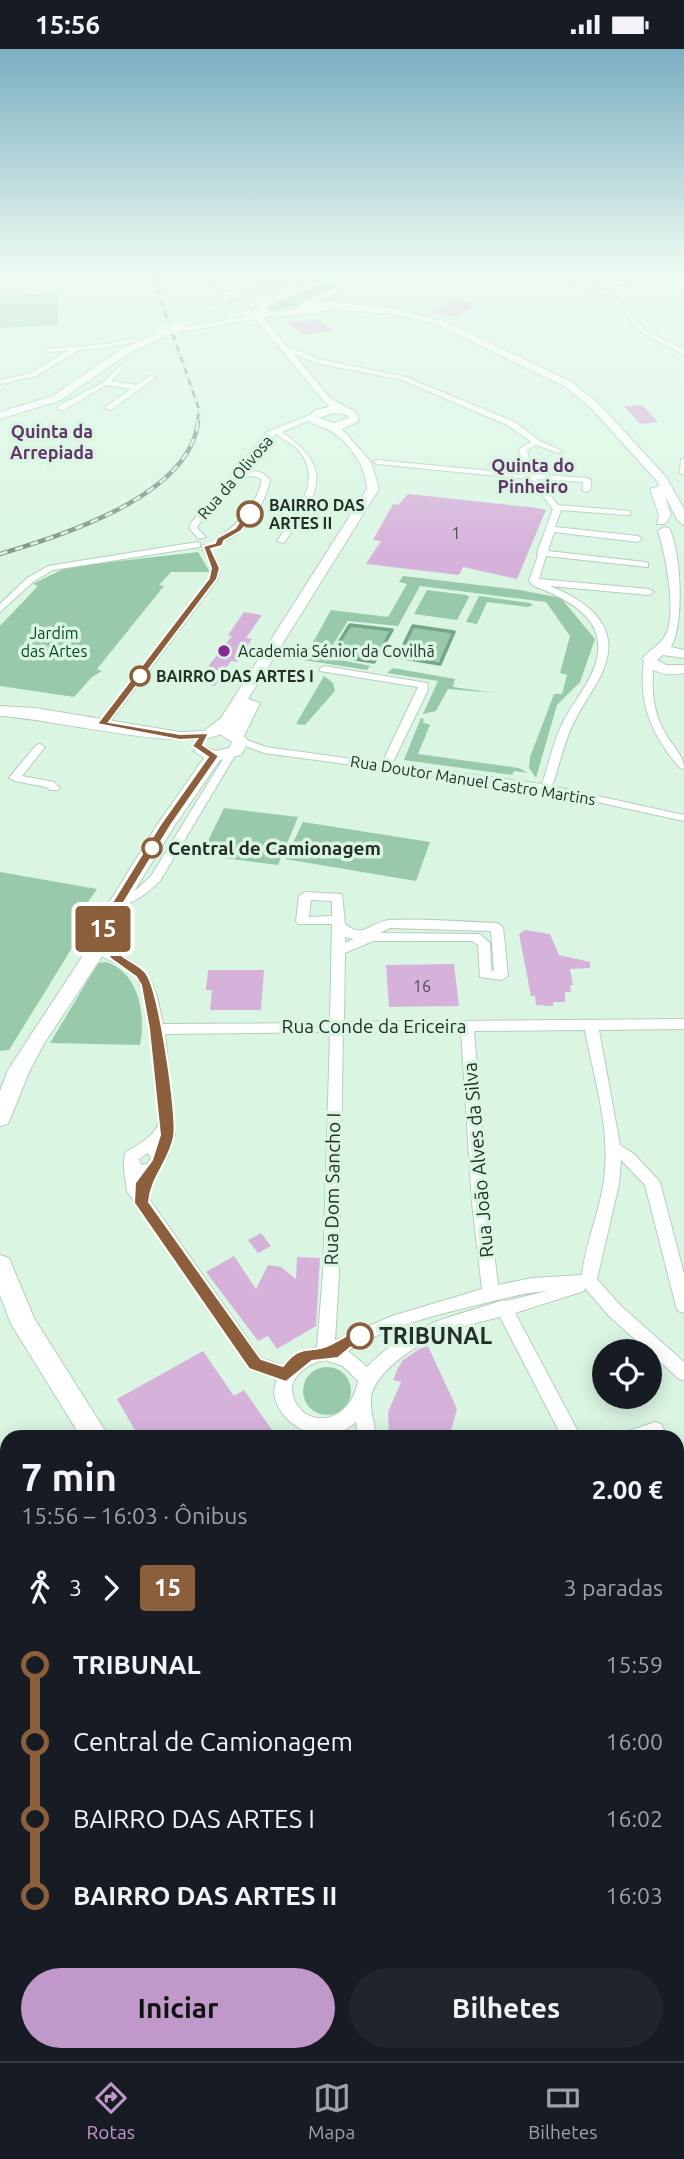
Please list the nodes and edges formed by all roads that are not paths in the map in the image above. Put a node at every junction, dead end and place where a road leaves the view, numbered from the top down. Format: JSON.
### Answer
{"nodes":[{"id":1,"x":54,"y":366,"type":"edge"},
{"id":2,"x":97,"y":366,"type":"edge"},
{"id":3,"x":106,"y":366,"type":"edge"},
{"id":4,"x":121,"y":366,"type":"dead end"},
{"id":5,"x":291,"y":366,"type":"edge"},
{"id":6,"x":300,"y":366,"type":"edge"},
{"id":7,"x":343,"y":366,"type":"edge"},
{"id":8,"x":521,"y":366,"type":"edge"},
{"id":9,"x":533,"y":366,"type":"edge"},
{"id":10,"x":153,"y":377,"type":"dead end"},
{"id":11,"x":87,"y":381,"type":"junction"},
{"id":12,"x":0,"y":382,"type":"edge"},
{"id":13,"x":106,"y":383,"type":"junction"},
{"id":14,"x":139,"y":388,"type":"junction"},
{"id":15,"x":61,"y":408,"type":"dead end"},
{"id":16,"x":108,"y":408,"type":"dead end"},
{"id":17,"x":340,"y":410,"type":"junction"},
{"id":18,"x":0,"y":415,"type":"edge"},
{"id":19,"x":321,"y":420,"type":"junction"},
{"id":20,"x":350,"y":423,"type":"junction"},
{"id":21,"x":276,"y":430,"type":"junction"},
{"id":22,"x":265,"y":439,"type":"junction"},
{"id":23,"x":289,"y":440,"type":"junction"},
{"id":24,"x":536,"y":442,"type":"junction"},
{"id":25,"x":558,"y":451,"type":"dead end"},
{"id":26,"x":684,"y":461,"type":"edge"},
{"id":27,"x":377,"y":462,"type":"junction"},
{"id":28,"x":241,"y":467,"type":"junction"},
{"id":29,"x":251,"y":473,"type":"junction"},
{"id":30,"x":684,"y":473,"type":"edge"},
{"id":31,"x":529,"y":476,"type":"junction"},
{"id":32,"x":232,"y":478,"type":"junction"},
{"id":33,"x":586,"y":490,"type":"dead end"},
{"id":34,"x":557,"y":507,"type":"junction"},
{"id":35,"x":627,"y":513,"type":"dead end"},
{"id":36,"x":684,"y":521,"type":"edge"},
{"id":37,"x":663,"y":526,"type":"junction"},
{"id":38,"x":550,"y":529,"type":"junction"},
{"id":39,"x":683,"y":537,"type":"edge"},
{"id":40,"x":638,"y":539,"type":"dead end"},
{"id":41,"x":281,"y":541,"type":"dead end"},
{"id":42,"x":202,"y":543,"type":"junction"},
{"id":43,"x":541,"y":552,"type":"junction"},
{"id":44,"x":684,"y":560,"type":"edge"},
{"id":45,"x":645,"y":565,"type":"dead end"},
{"id":46,"x":536,"y":582,"type":"junction"},
{"id":47,"x":649,"y":592,"type":"dead end"},
{"id":48,"x":0,"y":609,"type":"edge"},
{"id":49,"x":652,"y":657,"type":"junction"},
{"id":50,"x":681,"y":667,"type":"edge"},
{"id":51,"x":324,"y":669,"type":"dead end"},
{"id":52,"x":648,"y":686,"type":"junction"},
{"id":53,"x":0,"y":705,"type":"edge"},
{"id":54,"x":0,"y":711,"type":"edge"},
{"id":55,"x":35,"y":713,"type":"junction"},
{"id":56,"x":103,"y":724,"type":"junction"},
{"id":57,"x":205,"y":738,"type":"junction"},
{"id":58,"x":40,"y":747,"type":"dead end"},
{"id":59,"x":231,"y":748,"type":"junction"},
{"id":60,"x":386,"y":766,"type":"junction"},
{"id":61,"x":684,"y":766,"type":"edge"},
{"id":62,"x":54,"y":788,"type":"dead end"},
{"id":63,"x":546,"y":788,"type":"junction"},
{"id":64,"x":684,"y":818,"type":"edge"},
{"id":65,"x":98,"y":942,"type":"junction"},
{"id":66,"x":337,"y":951,"type":"junction"},
{"id":67,"x":115,"y":956,"type":"junction"},
{"id":68,"x":74,"y":981,"type":"junction"},
{"id":69,"x":591,"y":1024,"type":"junction"},
{"id":70,"x":684,"y":1024,"type":"edge"},
{"id":71,"x":467,"y":1025,"type":"junction"},
{"id":72,"x":337,"y":1026,"type":"junction"},
{"id":73,"x":156,"y":1029,"type":"junction"},
{"id":74,"x":0,"y":1118,"type":"edge"},
{"id":75,"x":168,"y":1119,"type":"junction"},
{"id":76,"x":612,"y":1148,"type":"junction"},
{"id":77,"x":142,"y":1149,"type":"junction"},
{"id":78,"x":130,"y":1164,"type":"junction"},
{"id":79,"x":155,"y":1164,"type":"junction"},
{"id":80,"x":141,"y":1203,"type":"junction"},
{"id":81,"x":0,"y":1265,"type":"edge"},
{"id":82,"x":589,"y":1281,"type":"junction"},
{"id":83,"x":497,"y":1301,"type":"junction"},
{"id":84,"x":684,"y":1306,"type":"edge"},
{"id":85,"x":328,"y":1352,"type":"junction"},
{"id":86,"x":684,"y":1373,"type":"edge"},
{"id":87,"x":286,"y":1374,"type":"junction"},
{"id":88,"x":367,"y":1378,"type":"junction"},
{"id":89,"x":363,"y":1402,"type":"junction"},
{"id":90,"x":295,"y":1415,"type":"junction"},
{"id":91,"x":342,"y":1426,"type":"edge"},
{"id":92,"x":92,"y":1430,"type":"edge"},
{"id":93,"x":302,"y":1430,"type":"edge"},
{"id":94,"x":366,"y":1430,"type":"edge"},
{"id":95,"x":568,"y":1430,"type":"edge"}],
"edges":[{"from":1,"to":12,"type":"street"},
{"from":2,"to":18,"type":"main road"},
{"from":3,"to":11,"type":"main road"},
{"from":4,"to":13,"type":"street"},
{"from":5,"to":19,"type":"main road"},
{"from":6,"to":17,"type":"main road"},
{"from":7,"to":24,"type":"street"},
{"from":8,"to":37,"type":"main road"},
{"from":9,"to":36,"type":"main road"},
{"from":10,"to":14,"type":"street"},
{"from":11,"to":13,"type":"street"},
{"from":11,"to":18,"type":"main road"},
{"from":13,"to":14,"type":"street"},
{"from":13,"to":15,"type":"street"},
{"from":14,"to":16,"type":"street"},
{"from":17,"to":19,"type":"main road"},
{"from":17,"to":20,"type":"main road"},
{"from":19,"to":20,"type":"main road"},
{"from":19,"to":21,"type":"street","name":"Rua da Olivosa"},
{"from":19,"to":57,"type":"main road"},
{"from":20,"to":27,"type":"main road"},
{"from":21,"to":22,"type":"street","name":"Rua da Olivosa"},
{"from":21,"to":23,"type":"street"},
{"from":22,"to":23,"type":"street"},
{"from":22,"to":28,"type":"street","name":"Rua da Olivosa"},
{"from":23,"to":41,"type":"street"},
{"from":24,"to":25,"type":"street"},
{"from":24,"to":31,"type":"street"},
{"from":26,"to":30,"type":"street"},
{"from":27,"to":31,"type":"street"},
{"from":27,"to":59,"type":"main road"},
{"from":28,"to":29,"type":"street"},
{"from":28,"to":32,"type":"street","name":"Rua da Olivosa"},
{"from":29,"to":32,"type":"street"},
{"from":29,"to":42,"type":"street"},
{"from":31,"to":33,"type":"street"},
{"from":31,"to":34,"type":"street"},
{"from":32,"to":42,"type":"street","name":"Rua da Olivosa"},
{"from":34,"to":35,"type":"street"},
{"from":34,"to":38,"type":"street"},
{"from":36,"to":37,"type":"main road"},
{"from":37,"to":39,"type":"main road"},
{"from":37,"to":49,"type":"main road"},
{"from":38,"to":40,"type":"street"},
{"from":38,"to":43,"type":"street"},
{"from":39,"to":44,"type":"main road"},
{"from":42,"to":48,"type":"street"},
{"from":42,"to":56,"type":"street"},
{"from":43,"to":45,"type":"street"},
{"from":43,"to":46,"type":"street"},
{"from":46,"to":47,"type":"street"},
{"from":46,"to":63,"type":"street"},
{"from":49,"to":50,"type":"main road"},
{"from":49,"to":52,"type":"street"},
{"from":50,"to":52,"type":"street"},
{"from":51,"to":60,"type":"street"},
{"from":52,"to":61,"type":"street"},
{"from":53,"to":55,"type":"main road"},
{"from":54,"to":55,"type":"main road"},
{"from":55,"to":56,"type":"main road"},
{"from":56,"to":57,"type":"main road"},
{"from":57,"to":59,"type":"main road"},
{"from":57,"to":59,"type":"main road"},
{"from":58,"to":62,"type":"street"},
{"from":59,"to":60,"type":"street","name":"Rua Doutor Manuel Castro Martins"},
{"from":59,"to":65,"type":"main road"},
{"from":60,"to":63,"type":"street","name":"Rua Doutor Manuel Castro Martins"},
{"from":63,"to":64,"type":"street","name":"Rua Doutor Manuel Castro Martins"},
{"from":65,"to":67,"type":"street"},
{"from":65,"to":67,"type":"street"},
{"from":65,"to":68,"type":"main road"},
{"from":65,"to":68,"type":"main road"},
{"from":66,"to":66,"type":"street","name":"Rua Dom Sancho I"},
{"from":66,"to":72,"type":"street","name":"Rua Dom Sancho I"},
{"from":67,"to":73,"type":"street"},
{"from":68,"to":74,"type":"main road"},
{"from":69,"to":70,"type":"street","name":"Rua Conde da Ericeira"},
{"from":69,"to":71,"type":"street","name":"Rua Conde da Ericeira"},
{"from":69,"to":76,"type":"street"},
{"from":71,"to":72,"type":"street","name":"Rua Conde da Ericeira"},
{"from":71,"to":83,"type":"street","name":"Rua João Alves da Silva"},
{"from":72,"to":73,"type":"street","name":"Rua Conde da Ericeira"},
{"from":72,"to":85,"type":"street","name":"Rua Dom Sancho I"},
{"from":73,"to":75,"type":"street"},
{"from":75,"to":77,"type":"street"},
{"from":75,"to":79,"type":"street"},
{"from":76,"to":82,"type":"street"},
{"from":76,"to":84,"type":"street"},
{"from":77,"to":78,"type":"street"},
{"from":77,"to":79,"type":"street"},
{"from":78,"to":79,"type":"street"},
{"from":78,"to":80,"type":"street"},
{"from":79,"to":80,"type":"street"},
{"from":80,"to":87,"type":"street"},
{"from":81,"to":92,"type":"main road"},
{"from":82,"to":83,"type":"street"},
{"from":82,"to":86,"type":"street"},
{"from":83,"to":85,"type":"street"},
{"from":83,"to":88,"type":"street"},
{"from":83,"to":95,"type":"street"},
{"from":85,"to":87,"type":"street"},
{"from":85,"to":88,"type":"street"},
{"from":87,"to":90,"type":"street"},
{"from":88,"to":89,"type":"street"},
{"from":89,"to":91,"type":"street"},
{"from":89,"to":94,"type":"street"},
{"from":90,"to":91,"type":"street"},
{"from":90,"to":93,"type":"street"}]}
